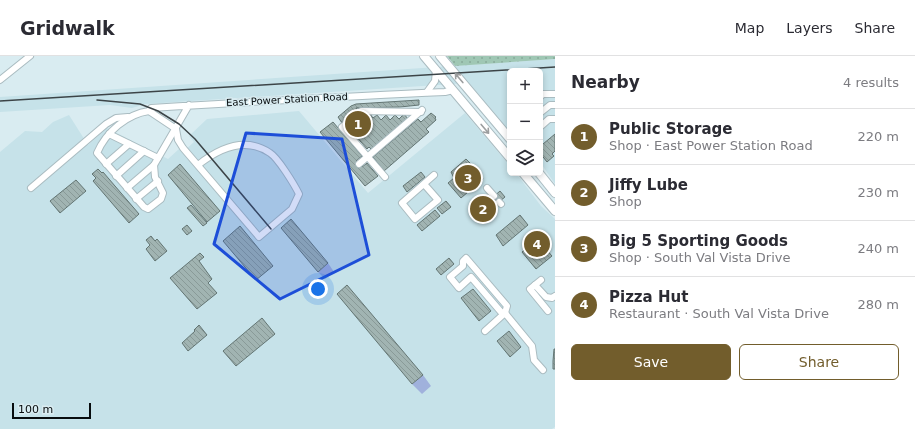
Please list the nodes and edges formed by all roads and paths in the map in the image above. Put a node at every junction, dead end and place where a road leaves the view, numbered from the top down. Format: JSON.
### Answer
{"nodes":[{"id":1,"x":18,"y":56,"type":"edge"},
{"id":2,"x":30,"y":56,"type":"edge"},
{"id":3,"x":424,"y":56,"type":"edge"},
{"id":4,"x":440,"y":56,"type":"edge"},
{"id":5,"x":23,"y":62,"type":"junction"},
{"id":6,"x":436,"y":70,"type":"junction"},
{"id":7,"x":0,"y":80,"type":"edge"},
{"id":8,"x":452,"y":90,"type":"junction"},
{"id":9,"x":427,"y":92,"type":"junction"},
{"id":10,"x":548,"y":94,"type":"junction"},
{"id":11,"x":555,"y":94,"type":"edge"},
{"id":12,"x":543,"y":96,"type":"edge"},
{"id":13,"x":477,"y":100,"type":"junction"},
{"id":14,"x":552,"y":105,"type":"edge"},
{"id":15,"x":189,"y":106,"type":"junction"},
{"id":16,"x":468,"y":108,"type":"junction"},
{"id":17,"x":149,"y":111,"type":"junction"},
{"id":18,"x":543,"y":111,"type":"edge"},
{"id":19,"x":128,"y":117,"type":"junction"},
{"id":20,"x":555,"y":119,"type":"edge"},
{"id":21,"x":543,"y":124,"type":"edge"},
{"id":22,"x":176,"y":129,"type":"junction"},
{"id":23,"x":109,"y":134,"type":"junction"},
{"id":24,"x":507,"y":135,"type":"edge"},
{"id":25,"x":129,"y":144,"type":"junction"},
{"id":26,"x":144,"y":151,"type":"junction"},
{"id":27,"x":507,"y":154,"type":"edge"},
{"id":28,"x":367,"y":156,"type":"junction"},
{"id":29,"x":158,"y":158,"type":"junction"},
{"id":30,"x":106,"y":164,"type":"junction"},
{"id":31,"x":359,"y":164,"type":"dead end"},
{"id":32,"x":154,"y":165,"type":"junction"},
{"id":33,"x":198,"y":165,"type":"junction"},
{"id":34,"x":434,"y":175,"type":"dead end"},
{"id":35,"x":116,"y":176,"type":"junction"},
{"id":36,"x":526,"y":176,"type":"edge"},
{"id":37,"x":541,"y":176,"type":"edge"},
{"id":38,"x":385,"y":177,"type":"dead end"},
{"id":39,"x":158,"y":181,"type":"junction"},
{"id":40,"x":424,"y":184,"type":"junction"},
{"id":41,"x":31,"y":188,"type":"dead end"},
{"id":42,"x":127,"y":188,"type":"junction"},
{"id":43,"x":487,"y":188,"type":"dead end"},
{"id":44,"x":555,"y":193,"type":"edge"},
{"id":45,"x":494,"y":196,"type":"dead end"},
{"id":46,"x":136,"y":199,"type":"junction"},
{"id":47,"x":554,"y":208,"type":"edge"},
{"id":48,"x":462,"y":266,"type":"junction"},
{"id":49,"x":472,"y":277,"type":"junction"},
{"id":50,"x":541,"y":280,"type":"dead end"},
{"id":51,"x":535,"y":285,"type":"junction"},
{"id":52,"x":555,"y":296,"type":"edge"},
{"id":53,"x":548,"y":311,"type":"dead end"},
{"id":54,"x":505,"y":313,"type":"junction"},
{"id":55,"x":485,"y":331,"type":"dead end"},
{"id":56,"x":543,"y":370,"type":"dead end"}],
"edges":[{"from":1,"to":5,"type":"street"},
{"from":2,"to":5,"type":"street"},
{"from":3,"to":6,"type":"main road"},
{"from":13,"to":4,"type":"main road","one_way":true},
{"from":5,"to":7,"type":"street"},
{"from":6,"to":8,"type":"main road"},
{"from":6,"to":9,"type":"street"},
{"from":8,"to":9,"type":"street","name":"East Power Station Road"},
{"from":8,"to":16,"type":"main road"},
{"from":9,"to":15,"type":"street","name":"East Power Station Road"},
{"from":10,"to":11,"type":"street"},
{"from":10,"to":12,"type":"street"},
{"from":10,"to":14,"type":"street"},
{"from":13,"to":16,"type":"main road"},
{"from":13,"to":24,"type":"main road"},
{"from":14,"to":18,"type":"street"},
{"from":15,"to":17,"type":"street","name":"East Power Station Road"},
{"from":15,"to":22,"type":"street"},
{"from":16,"to":27,"type":"main road","one_way":true},
{"from":17,"to":19,"type":"street","name":"East Power Station Road"},
{"from":17,"to":22,"type":"street"},
{"from":19,"to":23,"type":"street"},
{"from":19,"to":41,"type":"street","name":"East Power Station Road"},
{"from":20,"to":21,"type":"street"},
{"from":22,"to":29,"type":"street"},
{"from":22,"to":33,"type":"street"},
{"from":23,"to":25,"type":"street"},
{"from":23,"to":30,"type":"street"},
{"from":25,"to":26,"type":"street"},
{"from":25,"to":30,"type":"street"},
{"from":26,"to":29,"type":"street"},
{"from":26,"to":35,"type":"street"},
{"from":28,"to":28,"type":"street"},
{"from":28,"to":31,"type":"street"},
{"from":28,"to":38,"type":"street"},
{"from":29,"to":32,"type":"street"},
{"from":30,"to":35,"type":"street"},
{"from":32,"to":39,"type":"street"},
{"from":32,"to":42,"type":"street"},
{"from":33,"to":33,"type":"street"},
{"from":34,"to":40,"type":"street"},
{"from":35,"to":42,"type":"street"},
{"from":36,"to":47,"type":"main road"},
{"from":37,"to":44,"type":"main road"},
{"from":39,"to":46,"type":"street"},
{"from":39,"to":46,"type":"street"},
{"from":40,"to":40,"type":"street"},
{"from":42,"to":46,"type":"street"},
{"from":43,"to":45,"type":"street"},
{"from":48,"to":49,"type":"street"},
{"from":48,"to":49,"type":"street"},
{"from":48,"to":54,"type":"street"},
{"from":49,"to":54,"type":"street"},
{"from":50,"to":51,"type":"street"},
{"from":51,"to":52,"type":"street"},
{"from":51,"to":53,"type":"street"},
{"from":54,"to":55,"type":"street"},
{"from":54,"to":56,"type":"street"}]}
